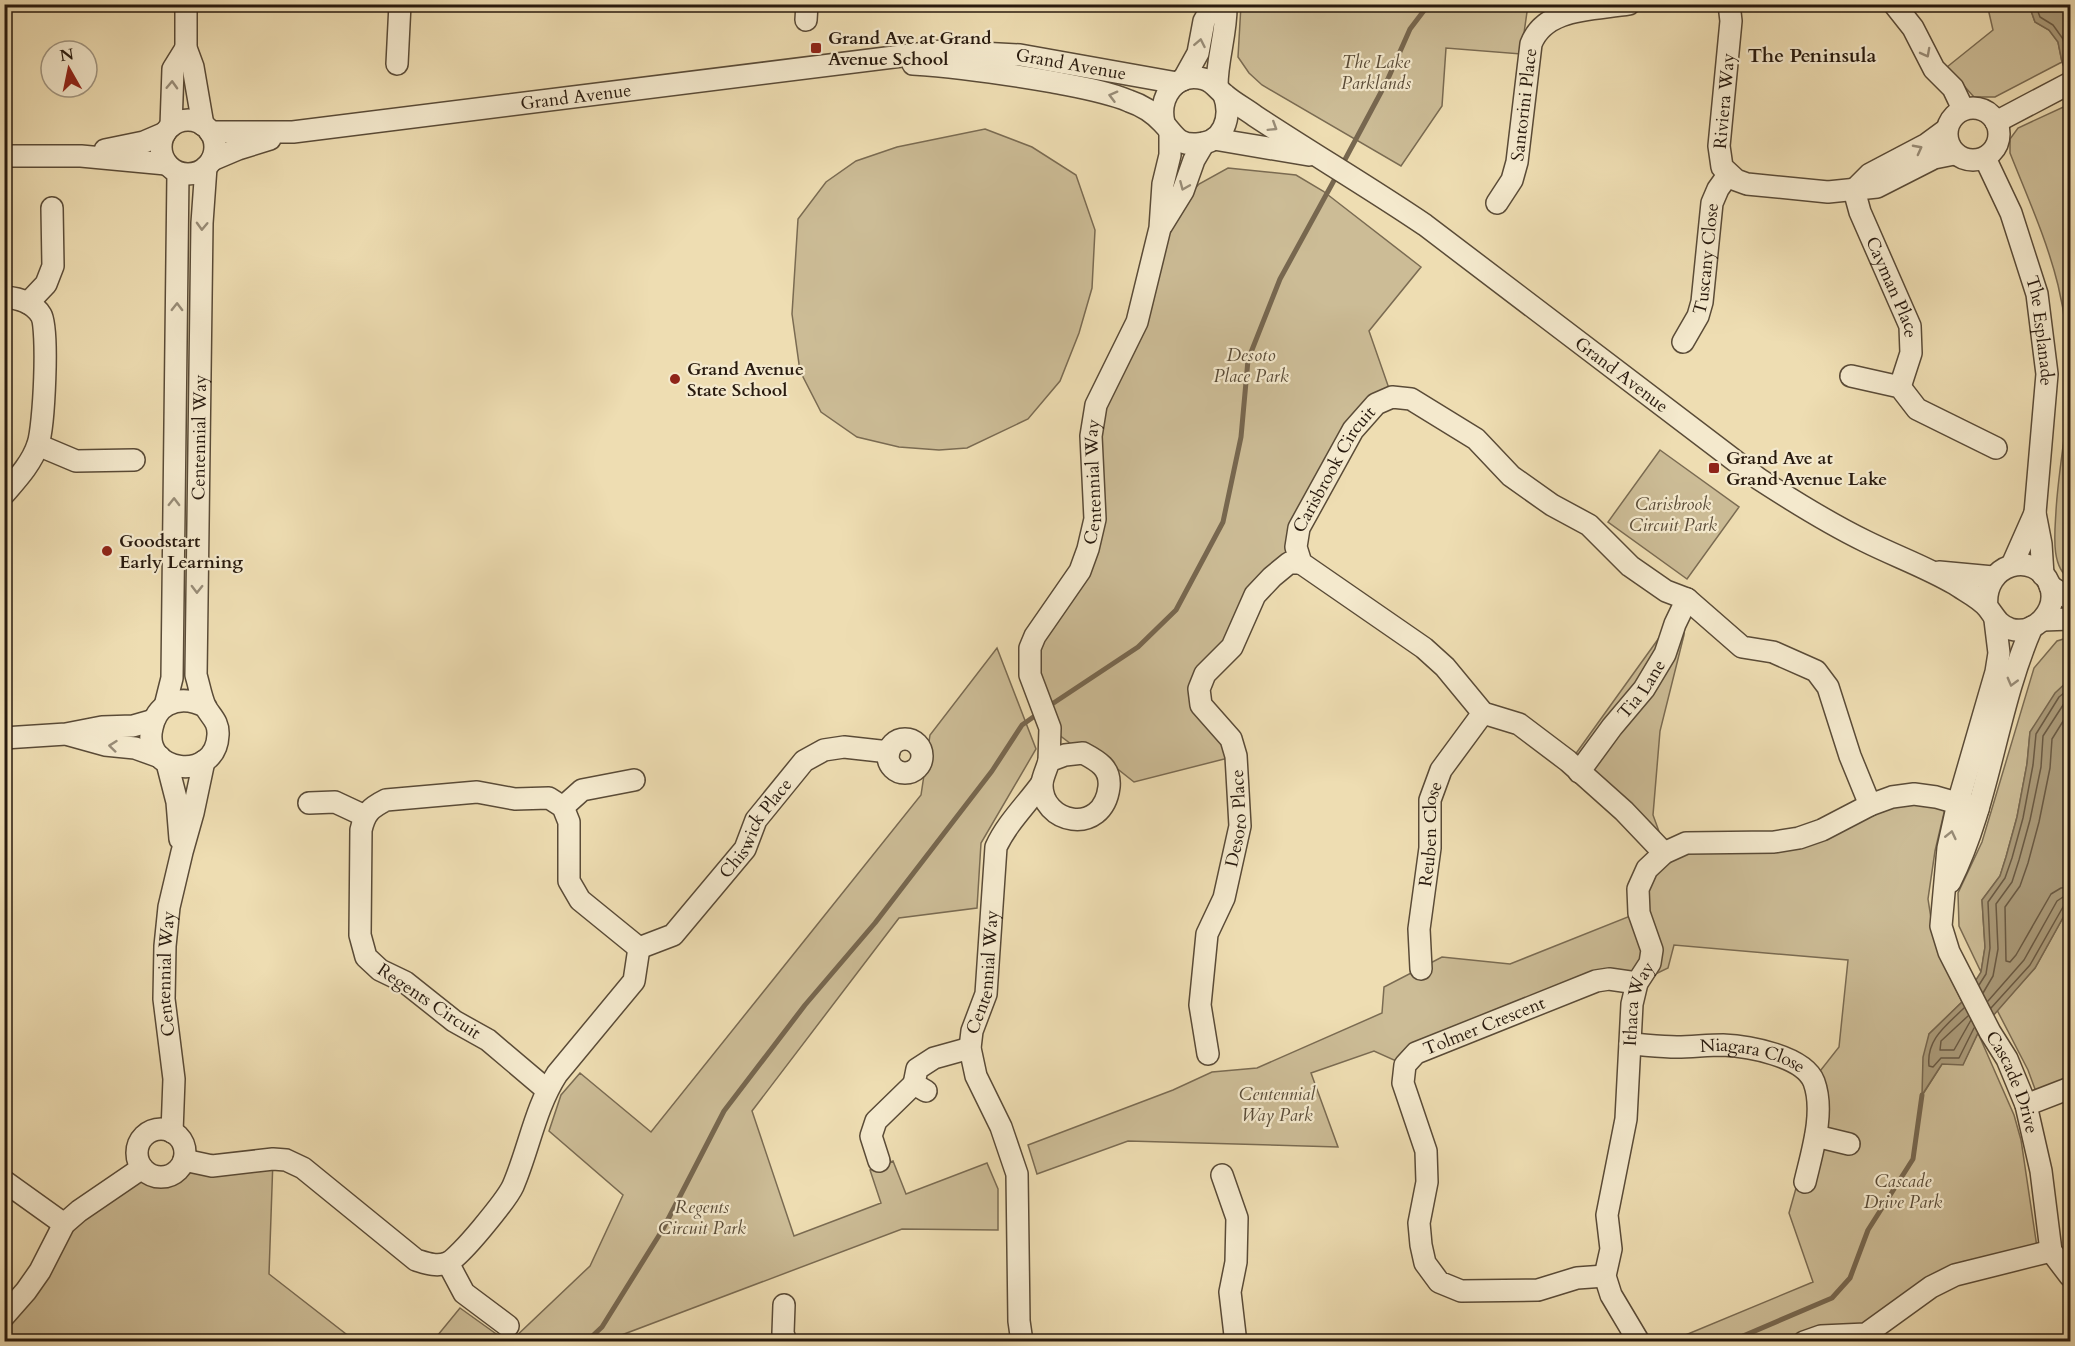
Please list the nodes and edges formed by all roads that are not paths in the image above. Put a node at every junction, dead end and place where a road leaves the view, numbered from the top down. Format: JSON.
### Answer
{"nodes":[{"id":1,"x":186,"y":4,"type":"edge"},
{"id":2,"x":400,"y":4,"type":"edge"},
{"id":3,"x":1215,"y":4,"type":"edge"},
{"id":4,"x":1226,"y":4,"type":"edge"},
{"id":5,"x":1629,"y":4,"type":"edge"},
{"id":6,"x":1729,"y":4,"type":"edge"},
{"id":7,"x":1894,"y":4,"type":"edge"},
{"id":8,"x":186,"y":48,"type":"junction"},
{"id":9,"x":858,"y":62,"type":"junction"},
{"id":10,"x":397,"y":64,"type":"dead end"},
{"id":11,"x":1180,"y":82,"type":"junction"},
{"id":12,"x":2066,"y":85,"type":"edge"},
{"id":13,"x":1221,"y":90,"type":"junction"},
{"id":14,"x":1963,"y":109,"type":"junction"},
{"id":15,"x":1996,"y":122,"type":"junction"},
{"id":16,"x":207,"y":128,"type":"junction"},
{"id":17,"x":1167,"y":128,"type":"junction"},
{"id":18,"x":168,"y":130,"type":"junction"},
{"id":19,"x":1946,"y":130,"type":"junction"},
{"id":20,"x":293,"y":132,"type":"junction"},
{"id":21,"x":1209,"y":141,"type":"junction"},
{"id":22,"x":1954,"y":154,"type":"junction"},
{"id":23,"x":4,"y":156,"type":"edge"},
{"id":24,"x":81,"y":156,"type":"junction"},
{"id":25,"x":1322,"y":158,"type":"junction"},
{"id":26,"x":1985,"y":158,"type":"junction"},
{"id":27,"x":209,"y":164,"type":"junction"},
{"id":28,"x":172,"y":168,"type":"junction"},
{"id":29,"x":1728,"y":175,"type":"junction"},
{"id":30,"x":1854,"y":190,"type":"junction"},
{"id":31,"x":1497,"y":203,"type":"dead end"},
{"id":32,"x":52,"y":208,"type":"dead end"},
{"id":33,"x":1160,"y":228,"type":"junction"},
{"id":34,"x":4,"y":297,"type":"edge"},
{"id":35,"x":28,"y":303,"type":"junction"},
{"id":36,"x":1683,"y":342,"type":"dead end"},
{"id":37,"x":1851,"y":376,"type":"dead end"},
{"id":38,"x":1900,"y":387,"type":"junction"},
{"id":39,"x":38,"y":445,"type":"junction"},
{"id":40,"x":1996,"y":448,"type":"dead end"},
{"id":41,"x":134,"y":460,"type":"dead end"},
{"id":42,"x":4,"y":494,"type":"edge"},
{"id":43,"x":2035,"y":513,"type":"junction"},
{"id":44,"x":1301,"y":563,"type":"junction"},
{"id":45,"x":2012,"y":565,"type":"junction"},
{"id":46,"x":1933,"y":571,"type":"junction"},
{"id":47,"x":1993,"y":577,"type":"junction"},
{"id":48,"x":2046,"y":580,"type":"junction"},
{"id":49,"x":1687,"y":599,"type":"junction"},
{"id":50,"x":2070,"y":599,"type":"edge"},
{"id":51,"x":1991,"y":614,"type":"junction"},
{"id":52,"x":2070,"y":619,"type":"edge"},
{"id":53,"x":2038,"y":624,"type":"junction"},
{"id":54,"x":206,"y":707,"type":"junction"},
{"id":55,"x":159,"y":713,"type":"junction"},
{"id":56,"x":1483,"y":713,"type":"junction"},
{"id":57,"x":1047,"y":723,"type":"junction"},
{"id":58,"x":66,"y":734,"type":"junction"},
{"id":59,"x":4,"y":738,"type":"edge"},
{"id":60,"x":889,"y":752,"type":"dead end"},
{"id":61,"x":1083,"y":753,"type":"junction"},
{"id":62,"x":164,"y":760,"type":"junction"},
{"id":63,"x":204,"y":761,"type":"junction"},
{"id":64,"x":1049,"y":761,"type":"junction"},
{"id":65,"x":1579,"y":772,"type":"junction"},
{"id":66,"x":634,"y":780,"type":"dead end"},
{"id":67,"x":1042,"y":783,"type":"junction"},
{"id":68,"x":309,"y":803,"type":"dead end"},
{"id":69,"x":1870,"y":805,"type":"junction"},
{"id":70,"x":1968,"y":806,"type":"junction"},
{"id":71,"x":563,"y":807,"type":"junction"},
{"id":72,"x":365,"y":816,"type":"junction"},
{"id":73,"x":1062,"y":817,"type":"junction"},
{"id":74,"x":1017,"y":818,"type":"junction"},
{"id":75,"x":182,"y":852,"type":"junction"},
{"id":76,"x":1664,"y":853,"type":"junction"},
{"id":77,"x":639,"y":948,"type":"junction"},
{"id":78,"x":1421,"y":969,"type":"dead end"},
{"id":79,"x":1637,"y":983,"type":"junction"},
{"id":80,"x":1630,"y":1044,"type":"junction"},
{"id":81,"x":970,"y":1048,"type":"junction"},
{"id":82,"x":1208,"y":1054,"type":"dead end"},
{"id":83,"x":2070,"y":1088,"type":"edge"},
{"id":84,"x":547,"y":1090,"type":"junction"},
{"id":85,"x":2026,"y":1105,"type":"junction"},
{"id":86,"x":172,"y":1132,"type":"junction"},
{"id":87,"x":1816,"y":1136,"type":"junction"},
{"id":88,"x":1849,"y":1144,"type":"dead end"},
{"id":89,"x":184,"y":1160,"type":"junction"},
{"id":90,"x":879,"y":1161,"type":"dead end"},
{"id":91,"x":142,"y":1168,"type":"junction"},
{"id":92,"x":1222,"y":1175,"type":"dead end"},
{"id":93,"x":4,"y":1181,"type":"edge"},
{"id":94,"x":1805,"y":1182,"type":"dead end"},
{"id":95,"x":64,"y":1224,"type":"junction"},
{"id":96,"x":2051,"y":1251,"type":"junction"},
{"id":97,"x":448,"y":1263,"type":"junction"},
{"id":98,"x":1605,"y":1276,"type":"junction"},
{"id":99,"x":2070,"y":1276,"type":"edge"},
{"id":100,"x":784,"y":1305,"type":"dead end"},
{"id":101,"x":4,"y":1316,"type":"edge"},
{"id":102,"x":508,"y":1326,"type":"dead end"},
{"id":103,"x":1868,"y":1337,"type":"edge"},
{"id":104,"x":786,"y":1341,"type":"edge"},
{"id":105,"x":1022,"y":1341,"type":"edge"},
{"id":106,"x":1232,"y":1341,"type":"edge"},
{"id":107,"x":1639,"y":1341,"type":"edge"},
{"id":108,"x":1804,"y":1341,"type":"edge"}],
"edges":[{"from":1,"to":8,"type":"street"},
{"from":2,"to":10,"type":"street"},
{"from":11,"to":3,"type":"street","one_way":true},
{"from":4,"to":13,"type":"street"},
{"from":5,"to":31,"type":"street","name":"Santorini Place"},
{"from":6,"to":29,"type":"street","name":"Riviera Way"},
{"from":7,"to":14,"type":"street","one_way":true},
{"from":8,"to":16,"type":"street"},
{"from":18,"to":8,"type":"street","one_way":true},
{"from":9,"to":11,"type":"street","name":"Grand Avenue"},
{"from":17,"to":9,"type":"street","name":"Grand Avenue","one_way":true},
{"from":9,"to":20,"type":"street","name":"Grand Avenue"},
{"from":11,"to":13,"type":"street","name":"Grand Avenue"},
{"from":11,"to":17,"type":"street"},
{"from":12,"to":15,"type":"street"},
{"from":13,"to":21,"type":"street"},
{"from":13,"to":25,"type":"street","name":"Grand Avenue","one_way":true},
{"from":14,"to":15,"type":"street"},
{"from":14,"to":19,"type":"street"},
{"from":15,"to":26,"type":"street"},
{"from":16,"to":18,"type":"street","name":"Grand Avenue"},
{"from":16,"to":20,"type":"street","name":"Grand Avenue"},
{"from":16,"to":27,"type":"street"},
{"from":17,"to":21,"type":"street","name":"Grand Avenue"},
{"from":17,"to":33,"type":"street","name":"Centennial Way"},
{"from":18,"to":24,"type":"street","name":"Grand Avenue"},
{"from":18,"to":28,"type":"street"},
{"from":19,"to":22,"type":"street"},
{"from":30,"to":19,"type":"street","one_way":true},
{"from":20,"to":27,"type":"street","name":"Grand Avenue"},
{"from":21,"to":25,"type":"street","name":"Grand Avenue"},
{"from":21,"to":33,"type":"street","name":"Centennial Way","one_way":true},
{"from":22,"to":26,"type":"street"},
{"from":22,"to":30,"type":"street","name":"Riviera Way"},
{"from":23,"to":24,"type":"street","name":"Grand Avenue"},
{"from":24,"to":28,"type":"street","name":"Grand Avenue"},
{"from":25,"to":46,"type":"street","name":"Grand Avenue"},
{"from":26,"to":43,"type":"street","name":"The Esplanade"},
{"from":27,"to":28,"type":"street","name":"Grand Avenue"},
{"from":27,"to":54,"type":"street","name":"Centennial Way","one_way":true},
{"from":55,"to":28,"type":"street","name":"Centennial Way","one_way":true},
{"from":29,"to":30,"type":"street","name":"Riviera Way"},
{"from":29,"to":36,"type":"street","name":"Tuscany Close"},
{"from":30,"to":38,"type":"street","name":"Cayman Place"},
{"from":32,"to":35,"type":"street"},
{"from":33,"to":57,"type":"street","name":"Centennial Way"},
{"from":34,"to":35,"type":"street"},
{"from":35,"to":39,"type":"street"},
{"from":37,"to":38,"type":"street"},
{"from":38,"to":40,"type":"street"},
{"from":39,"to":41,"type":"street"},
{"from":39,"to":42,"type":"street"},
{"from":43,"to":45,"type":"street","name":"The Esplanade"},
{"from":43,"to":48,"type":"street","name":"The Esplanade"},
{"from":44,"to":49,"type":"street","name":"Carisbrook Circuit"},
{"from":44,"to":56,"type":"street","name":"Carisbrook Circuit"},
{"from":44,"to":82,"type":"street","name":"Desoto Place"},
{"from":45,"to":47,"type":"street"},
{"from":45,"to":48,"type":"street"},
{"from":46,"to":47,"type":"street","name":"Grand Avenue"},
{"from":46,"to":51,"type":"street","name":"Grand Avenue"},
{"from":47,"to":51,"type":"street"},
{"from":48,"to":50,"type":"street"},
{"from":48,"to":53,"type":"street"},
{"from":49,"to":65,"type":"street","name":"Tia Lane"},
{"from":49,"to":69,"type":"street","name":"Carisbrook Circuit"},
{"from":51,"to":53,"type":"street","name":"Grand Avenue"},
{"from":51,"to":70,"type":"street","name":"Cascade Drive"},
{"from":52,"to":53,"type":"street","name":"Grand Avenue"},
{"from":53,"to":70,"type":"street","name":"Cascade Drive","one_way":true},
{"from":54,"to":55,"type":"street"},
{"from":54,"to":63,"type":"street","name":"Centennial Way"},
{"from":55,"to":58,"type":"street"},
{"from":55,"to":62,"type":"street","name":"Centennial Way"},
{"from":56,"to":65,"type":"street"},
{"from":56,"to":78,"type":"street","name":"Reuben Close"},
{"from":57,"to":61,"type":"street"},
{"from":57,"to":64,"type":"street","name":"Centennial Way"},
{"from":58,"to":59,"type":"street"},
{"from":62,"to":58,"type":"street","one_way":true},
{"from":60,"to":77,"type":"street","name":"Chiswick Place"},
{"from":61,"to":64,"type":"street"},
{"from":61,"to":73,"type":"street"},
{"from":62,"to":63,"type":"street"},
{"from":62,"to":75,"type":"street","name":"Centennial Way"},
{"from":63,"to":75,"type":"street","name":"Centennial Way"},
{"from":64,"to":67,"type":"street","name":"Centennial Way"},
{"from":65,"to":76,"type":"street"},
{"from":66,"to":71,"type":"street"},
{"from":67,"to":73,"type":"street"},
{"from":67,"to":74,"type":"street","name":"Centennial Way"},
{"from":68,"to":72,"type":"street"},
{"from":69,"to":70,"type":"street","name":"Ithaca Way"},
{"from":69,"to":76,"type":"street","name":"Ithaca Way"},
{"from":70,"to":85,"type":"street","name":"Cascade Drive"},
{"from":71,"to":72,"type":"street"},
{"from":71,"to":77,"type":"street"},
{"from":72,"to":84,"type":"street","name":"Regents Circuit"},
{"from":73,"to":74,"type":"street"},
{"from":74,"to":81,"type":"street","name":"Centennial Way"},
{"from":75,"to":86,"type":"street","name":"Centennial Way"},
{"from":76,"to":79,"type":"street","name":"Ithaca Way"},
{"from":77,"to":84,"type":"street"},
{"from":79,"to":80,"type":"street","name":"Ithaca Way"},
{"from":79,"to":98,"type":"street","name":"Tolmer Crescent"},
{"from":80,"to":87,"type":"street","name":"Niagara Close"},
{"from":80,"to":98,"type":"street","name":"Ithaca Way"},
{"from":81,"to":90,"type":"street"},
{"from":81,"to":105,"type":"street","name":"Centennial Way"},
{"from":83,"to":85,"type":"street"},
{"from":84,"to":97,"type":"street"},
{"from":85,"to":96,"type":"street","name":"Cascade Drive"},
{"from":86,"to":89,"type":"street","name":"Centennial Way"},
{"from":86,"to":91,"type":"street"},
{"from":87,"to":88,"type":"street"},
{"from":87,"to":94,"type":"street","name":"Niagara Close"},
{"from":89,"to":91,"type":"street"},
{"from":89,"to":97,"type":"street"},
{"from":91,"to":95,"type":"street"},
{"from":92,"to":106,"type":"street"},
{"from":93,"to":95,"type":"street"},
{"from":95,"to":101,"type":"street"},
{"from":96,"to":99,"type":"street"},
{"from":96,"to":103,"type":"street"},
{"from":97,"to":102,"type":"street"},
{"from":98,"to":107,"type":"street"},
{"from":100,"to":104,"type":"street"},
{"from":103,"to":108,"type":"street"}]}
